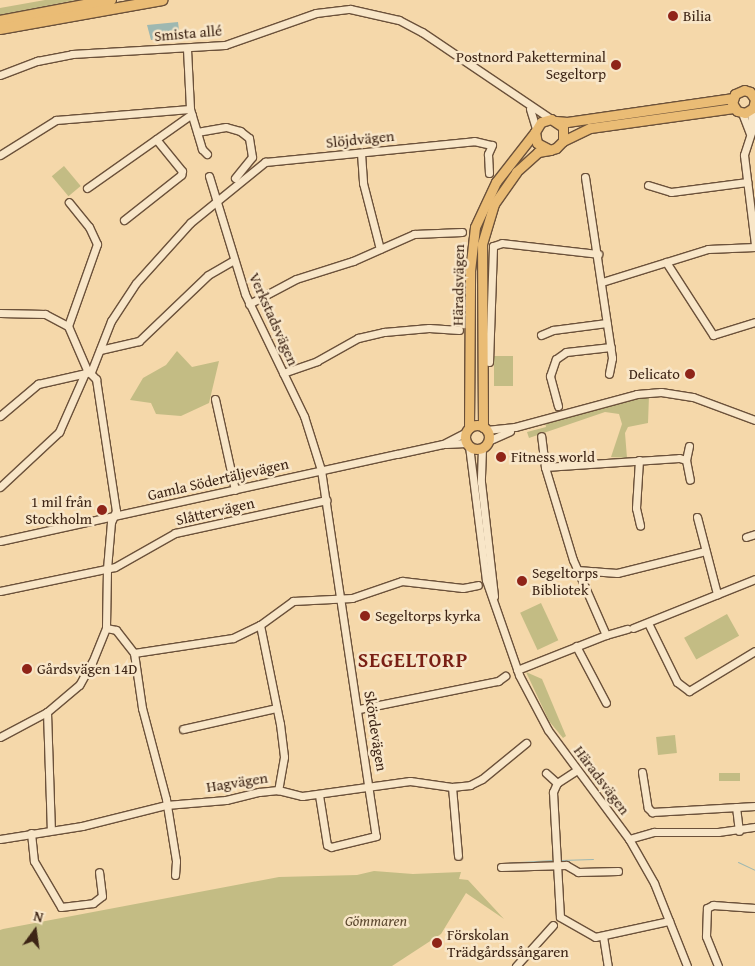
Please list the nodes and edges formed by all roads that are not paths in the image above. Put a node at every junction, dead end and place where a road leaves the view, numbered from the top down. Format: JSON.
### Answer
{"nodes":[{"id":1,"x":111,"y":0,"type":"edge"},
{"id":2,"x":162,"y":0,"type":"edge"},
{"id":3,"x":0,"y":21,"type":"edge"},
{"id":4,"x":0,"y":29,"type":"edge"},
{"id":5,"x":187,"y":49,"type":"junction"},
{"id":6,"x":0,"y":75,"type":"edge"},
{"id":7,"x":755,"y":97,"type":"edge"},
{"id":8,"x":733,"y":98,"type":"junction"},
{"id":9,"x":529,"y":106,"type":"junction"},
{"id":10,"x":747,"y":109,"type":"edge"},
{"id":11,"x":191,"y":111,"type":"junction"},
{"id":12,"x":553,"y":120,"type":"junction"},
{"id":13,"x":535,"y":130,"type":"junction"},
{"id":14,"x":197,"y":132,"type":"junction"},
{"id":15,"x":752,"y":135,"type":"edge"},
{"id":16,"x":156,"y":139,"type":"junction"},
{"id":17,"x":563,"y":141,"type":"junction"},
{"id":18,"x":550,"y":150,"type":"junction"},
{"id":19,"x":361,"y":153,"type":"junction"},
{"id":20,"x":207,"y":154,"type":"dead end"},
{"id":21,"x":0,"y":155,"type":"edge"},
{"id":22,"x":489,"y":173,"type":"dead end"},
{"id":23,"x":209,"y":176,"type":"dead end"},
{"id":24,"x":585,"y":177,"type":"dead end"},
{"id":25,"x":235,"y":178,"type":"dead end"},
{"id":26,"x":747,"y":182,"type":"junction"},
{"id":27,"x":648,"y":185,"type":"dead end"},
{"id":28,"x":87,"y":188,"type":"dead end"},
{"id":29,"x":69,"y":202,"type":"dead end"},
{"id":30,"x":217,"y":203,"type":"junction"},
{"id":31,"x":124,"y":220,"type":"dead end"},
{"id":32,"x":462,"y":232,"type":"dead end"},
{"id":33,"x":755,"y":246,"type":"edge"},
{"id":34,"x":380,"y":249,"type":"junction"},
{"id":35,"x":598,"y":254,"type":"junction"},
{"id":36,"x":234,"y":260,"type":"junction"},
{"id":37,"x":666,"y":262,"type":"junction"},
{"id":38,"x":602,"y":282,"type":"junction"},
{"id":39,"x":250,"y":304,"type":"junction"},
{"id":40,"x":0,"y":313,"type":"edge"},
{"id":41,"x":755,"y":322,"type":"edge"},
{"id":42,"x":608,"y":324,"type":"junction"},
{"id":43,"x":68,"y":326,"type":"junction"},
{"id":44,"x":459,"y":330,"type":"dead end"},
{"id":45,"x":542,"y":335,"type":"dead end"},
{"id":46,"x":610,"y":347,"type":"junction"},
{"id":47,"x":100,"y":350,"type":"junction"},
{"id":48,"x":489,"y":362,"type":"dead end"},
{"id":49,"x":88,"y":373,"type":"junction"},
{"id":50,"x":284,"y":373,"type":"junction"},
{"id":51,"x":609,"y":374,"type":"dead end"},
{"id":52,"x":215,"y":399,"type":"dead end"},
{"id":53,"x":558,"y":406,"type":"dead end"},
{"id":54,"x":0,"y":416,"type":"edge"},
{"id":55,"x":755,"y":420,"type":"edge"},
{"id":56,"x":484,"y":428,"type":"junction"},
{"id":57,"x":515,"y":428,"type":"junction"},
{"id":58,"x":467,"y":430,"type":"junction"},
{"id":59,"x":541,"y":436,"type":"dead end"},
{"id":60,"x":443,"y":444,"type":"junction"},
{"id":61,"x":485,"y":444,"type":"junction"},
{"id":62,"x":468,"y":445,"type":"junction"},
{"id":63,"x":689,"y":446,"type":"dead end"},
{"id":64,"x":639,"y":460,"type":"junction"},
{"id":65,"x":686,"y":460,"type":"junction"},
{"id":66,"x":545,"y":467,"type":"junction"},
{"id":67,"x":321,"y":470,"type":"junction"},
{"id":68,"x":690,"y":480,"type":"dead end"},
{"id":69,"x":0,"y":487,"type":"edge"},
{"id":70,"x":234,"y":490,"type":"junction"},
{"id":71,"x":326,"y":500,"type":"junction"},
{"id":72,"x":113,"y":517,"type":"junction"},
{"id":73,"x":697,"y":517,"type":"dead end"},
{"id":74,"x":640,"y":526,"type":"dead end"},
{"id":75,"x":755,"y":534,"type":"edge"},
{"id":76,"x":746,"y":537,"type":"dead end"},
{"id":77,"x":0,"y":541,"type":"edge"},
{"id":78,"x":705,"y":551,"type":"junction"},
{"id":79,"x":107,"y":570,"type":"junction"},
{"id":80,"x":577,"y":570,"type":"junction"},
{"id":81,"x":755,"y":579,"type":"edge"},
{"id":82,"x":478,"y":586,"type":"dead end"},
{"id":83,"x":0,"y":591,"type":"edge"},
{"id":84,"x":717,"y":594,"type":"junction"},
{"id":85,"x":342,"y":600,"type":"junction"},
{"id":86,"x":495,"y":611,"type":"junction"},
{"id":87,"x":648,"y":623,"type":"junction"},
{"id":88,"x":260,"y":625,"type":"junction"},
{"id":89,"x":106,"y":628,"type":"junction"},
{"id":90,"x":606,"y":635,"type":"junction"},
{"id":91,"x":576,"y":646,"type":"junction"},
{"id":92,"x":755,"y":651,"type":"edge"},
{"id":93,"x":134,"y":653,"type":"junction"},
{"id":94,"x":517,"y":670,"type":"junction"},
{"id":95,"x":505,"y":676,"type":"dead end"},
{"id":96,"x":606,"y":703,"type":"dead end"},
{"id":97,"x":276,"y":708,"type":"junction"},
{"id":98,"x":358,"y":708,"type":"junction"},
{"id":99,"x":48,"y":712,"type":"junction"},
{"id":100,"x":183,"y":729,"type":"dead end"},
{"id":101,"x":0,"y":737,"type":"edge"},
{"id":102,"x":526,"y":743,"type":"dead end"},
{"id":103,"x":577,"y":770,"type":"junction"},
{"id":104,"x":642,"y":772,"type":"dead end"},
{"id":105,"x":546,"y":773,"type":"dead end"},
{"id":106,"x":557,"y":783,"type":"junction"},
{"id":107,"x":370,"y":786,"type":"junction"},
{"id":108,"x":452,"y":787,"type":"junction"},
{"id":109,"x":278,"y":790,"type":"junction"},
{"id":110,"x":319,"y":795,"type":"junction"},
{"id":111,"x":166,"y":805,"type":"junction"},
{"id":112,"x":755,"y":806,"type":"edge"},
{"id":113,"x":736,"y":807,"type":"junction"},
{"id":114,"x":755,"y":827,"type":"edge"},
{"id":115,"x":51,"y":830,"type":"junction"},
{"id":116,"x":739,"y":831,"type":"junction"},
{"id":117,"x":31,"y":833,"type":"junction"},
{"id":118,"x":0,"y":839,"type":"edge"},
{"id":119,"x":629,"y":839,"type":"junction"},
{"id":120,"x":458,"y":856,"type":"dead end"},
{"id":121,"x":556,"y":865,"type":"junction"},
{"id":122,"x":502,"y":867,"type":"dead end"},
{"id":123,"x":618,"y":871,"type":"dead end"},
{"id":124,"x":99,"y":872,"type":"dead end"},
{"id":125,"x":175,"y":875,"type":"dead end"},
{"id":126,"x":755,"y":908,"type":"edge"},
{"id":127,"x":669,"y":921,"type":"junction"},
{"id":128,"x":553,"y":925,"type":"dead end"},
{"id":129,"x":603,"y":936,"type":"junction"},
{"id":130,"x":516,"y":966,"type":"edge"},
{"id":131,"x":608,"y":966,"type":"edge"},
{"id":132,"x":687,"y":966,"type":"edge"},
{"id":133,"x":718,"y":966,"type":"edge"}],
"edges":[{"from":1,"to":3,"type":"highway"},
{"from":2,"to":4,"type":"highway"},
{"from":5,"to":6,"type":"street","name":"Smista allé"},
{"from":5,"to":9,"type":"street","name":"Smista allé"},
{"from":5,"to":11,"type":"street"},
{"from":7,"to":8,"type":"main road"},
{"from":7,"to":10,"type":"main road"},
{"from":8,"to":10,"type":"main road"},
{"from":8,"to":12,"type":"main road"},
{"from":9,"to":12,"type":"street","name":"Smista allé"},
{"from":9,"to":13,"type":"street"},
{"from":10,"to":15,"type":"street"},
{"from":10,"to":17,"type":"main road"},
{"from":11,"to":14,"type":"street"},
{"from":11,"to":16,"type":"street"},
{"from":11,"to":21,"type":"street"},
{"from":12,"to":13,"type":"main road"},
{"from":12,"to":17,"type":"main road"},
{"from":13,"to":18,"type":"main road"},
{"from":13,"to":58,"type":"main road","name":"Häradsvägen"},
{"from":14,"to":20,"type":"street"},
{"from":14,"to":25,"type":"street"},
{"from":15,"to":26,"type":"street"},
{"from":16,"to":28,"type":"street"},
{"from":16,"to":31,"type":"street"},
{"from":17,"to":18,"type":"main road"},
{"from":18,"to":56,"type":"main road","name":"Häradsvägen"},
{"from":19,"to":22,"type":"street","name":"Slöjdvägen"},
{"from":19,"to":30,"type":"street","name":"Slöjdvägen"},
{"from":19,"to":34,"type":"street"},
{"from":23,"to":30,"type":"street","name":"Verkstadsvägen"},
{"from":24,"to":35,"type":"street"},
{"from":26,"to":27,"type":"street"},
{"from":26,"to":33,"type":"street"},
{"from":29,"to":43,"type":"street"},
{"from":30,"to":36,"type":"street","name":"Verkstadsvägen"},
{"from":30,"to":47,"type":"street","name":"Slöjdvägen"},
{"from":32,"to":34,"type":"street"},
{"from":33,"to":37,"type":"street"},
{"from":34,"to":39,"type":"street"},
{"from":35,"to":38,"type":"street"},
{"from":35,"to":48,"type":"street"},
{"from":36,"to":39,"type":"street","name":"Verkstadsvägen"},
{"from":36,"to":47,"type":"street"},
{"from":37,"to":38,"type":"street"},
{"from":37,"to":41,"type":"street"},
{"from":38,"to":42,"type":"street"},
{"from":39,"to":50,"type":"street","name":"Verkstadsvägen"},
{"from":40,"to":43,"type":"street"},
{"from":42,"to":45,"type":"street"},
{"from":42,"to":46,"type":"street"},
{"from":43,"to":49,"type":"street"},
{"from":44,"to":50,"type":"street"},
{"from":46,"to":51,"type":"street"},
{"from":46,"to":53,"type":"street"},
{"from":47,"to":49,"type":"street","name":"Slöjdvägen"},
{"from":49,"to":54,"type":"street"},
{"from":49,"to":69,"type":"street","name":"Slöjdvägen"},
{"from":49,"to":72,"type":"street"},
{"from":50,"to":67,"type":"street","name":"Verkstadsvägen"},
{"from":52,"to":70,"type":"street"},
{"from":55,"to":57,"type":"street"},
{"from":56,"to":57,"type":"street"},
{"from":56,"to":58,"type":"main road"},
{"from":56,"to":61,"type":"main road","name":"Häradsvägen"},
{"from":57,"to":61,"type":"street"},
{"from":58,"to":60,"type":"street","name":"Gamla Södertäljevägen"},
{"from":58,"to":62,"type":"main road","name":"Häradsvägen"},
{"from":59,"to":66,"type":"street"},
{"from":60,"to":62,"type":"street","name":"Gamla Södertäljevägen"},
{"from":60,"to":67,"type":"street","name":"Gamla Södertäljevägen"},
{"from":61,"to":62,"type":"main road"},
{"from":61,"to":86,"type":"street","name":"Häradsvägen"},
{"from":62,"to":86,"type":"street","name":"Häradsvägen"},
{"from":63,"to":65,"type":"street"},
{"from":64,"to":65,"type":"street"},
{"from":64,"to":66,"type":"street"},
{"from":64,"to":74,"type":"street"},
{"from":65,"to":68,"type":"street"},
{"from":66,"to":80,"type":"street"},
{"from":67,"to":70,"type":"street","name":"Gamla Södertäljevägen"},
{"from":67,"to":71,"type":"street","name":"Skördevägen"},
{"from":70,"to":72,"type":"street","name":"Gamla Södertäljevägen"},
{"from":71,"to":79,"type":"street","name":"Slåttervägen"},
{"from":71,"to":85,"type":"street","name":"Skördevägen"},
{"from":72,"to":77,"type":"street","name":"Gamla Södertäljevägen"},
{"from":72,"to":79,"type":"street"},
{"from":73,"to":78,"type":"street"},
{"from":75,"to":76,"type":"street"},
{"from":78,"to":80,"type":"street"},
{"from":78,"to":84,"type":"street"},
{"from":79,"to":83,"type":"street","name":"Slåttervägen"},
{"from":79,"to":89,"type":"street"},
{"from":80,"to":90,"type":"street"},
{"from":81,"to":84,"type":"street"},
{"from":82,"to":85,"type":"street"},
{"from":84,"to":87,"type":"street"},
{"from":85,"to":88,"type":"street"},
{"from":85,"to":98,"type":"street","name":"Skördevägen"},
{"from":86,"to":94,"type":"street","name":"Häradsvägen"},
{"from":87,"to":90,"type":"street"},
{"from":87,"to":92,"type":"street"},
{"from":88,"to":93,"type":"street"},
{"from":88,"to":97,"type":"street"},
{"from":89,"to":93,"type":"street"},
{"from":89,"to":99,"type":"street"},
{"from":90,"to":91,"type":"street"},
{"from":91,"to":94,"type":"street"},
{"from":91,"to":96,"type":"street"},
{"from":93,"to":111,"type":"street"},
{"from":94,"to":103,"type":"street","name":"Häradsvägen"},
{"from":95,"to":98,"type":"street"},
{"from":97,"to":100,"type":"street"},
{"from":97,"to":109,"type":"street"},
{"from":98,"to":107,"type":"street","name":"Skördevägen"},
{"from":99,"to":101,"type":"street"},
{"from":99,"to":115,"type":"street"},
{"from":102,"to":108,"type":"street","name":"Hagvägen"},
{"from":103,"to":106,"type":"street"},
{"from":103,"to":119,"type":"street","name":"Häradsvägen"},
{"from":104,"to":113,"type":"street"},
{"from":105,"to":106,"type":"street"},
{"from":106,"to":121,"type":"street"},
{"from":107,"to":108,"type":"street","name":"Hagvägen"},
{"from":107,"to":110,"type":"street","name":"Hagvägen"},
{"from":107,"to":110,"type":"street","name":"Skördevägen"},
{"from":108,"to":120,"type":"street"},
{"from":109,"to":110,"type":"street","name":"Hagvägen"},
{"from":109,"to":111,"type":"street","name":"Hagvägen"},
{"from":111,"to":115,"type":"street","name":"Hagvägen"},
{"from":111,"to":125,"type":"street"},
{"from":112,"to":113,"type":"street"},
{"from":113,"to":116,"type":"street"},
{"from":114,"to":116,"type":"street"},
{"from":115,"to":117,"type":"street","name":"Hagvägen"},
{"from":116,"to":119,"type":"street"},
{"from":117,"to":118,"type":"street","name":"Hagvägen"},
{"from":117,"to":124,"type":"street"},
{"from":119,"to":127,"type":"street","name":"Häradsvägen"},
{"from":121,"to":122,"type":"street"},
{"from":121,"to":123,"type":"street"},
{"from":121,"to":129,"type":"street"},
{"from":126,"to":133,"type":"street"},
{"from":127,"to":129,"type":"street"},
{"from":127,"to":132,"type":"street","name":"Häradsvägen"},
{"from":128,"to":130,"type":"street"},
{"from":129,"to":131,"type":"street"}]}
